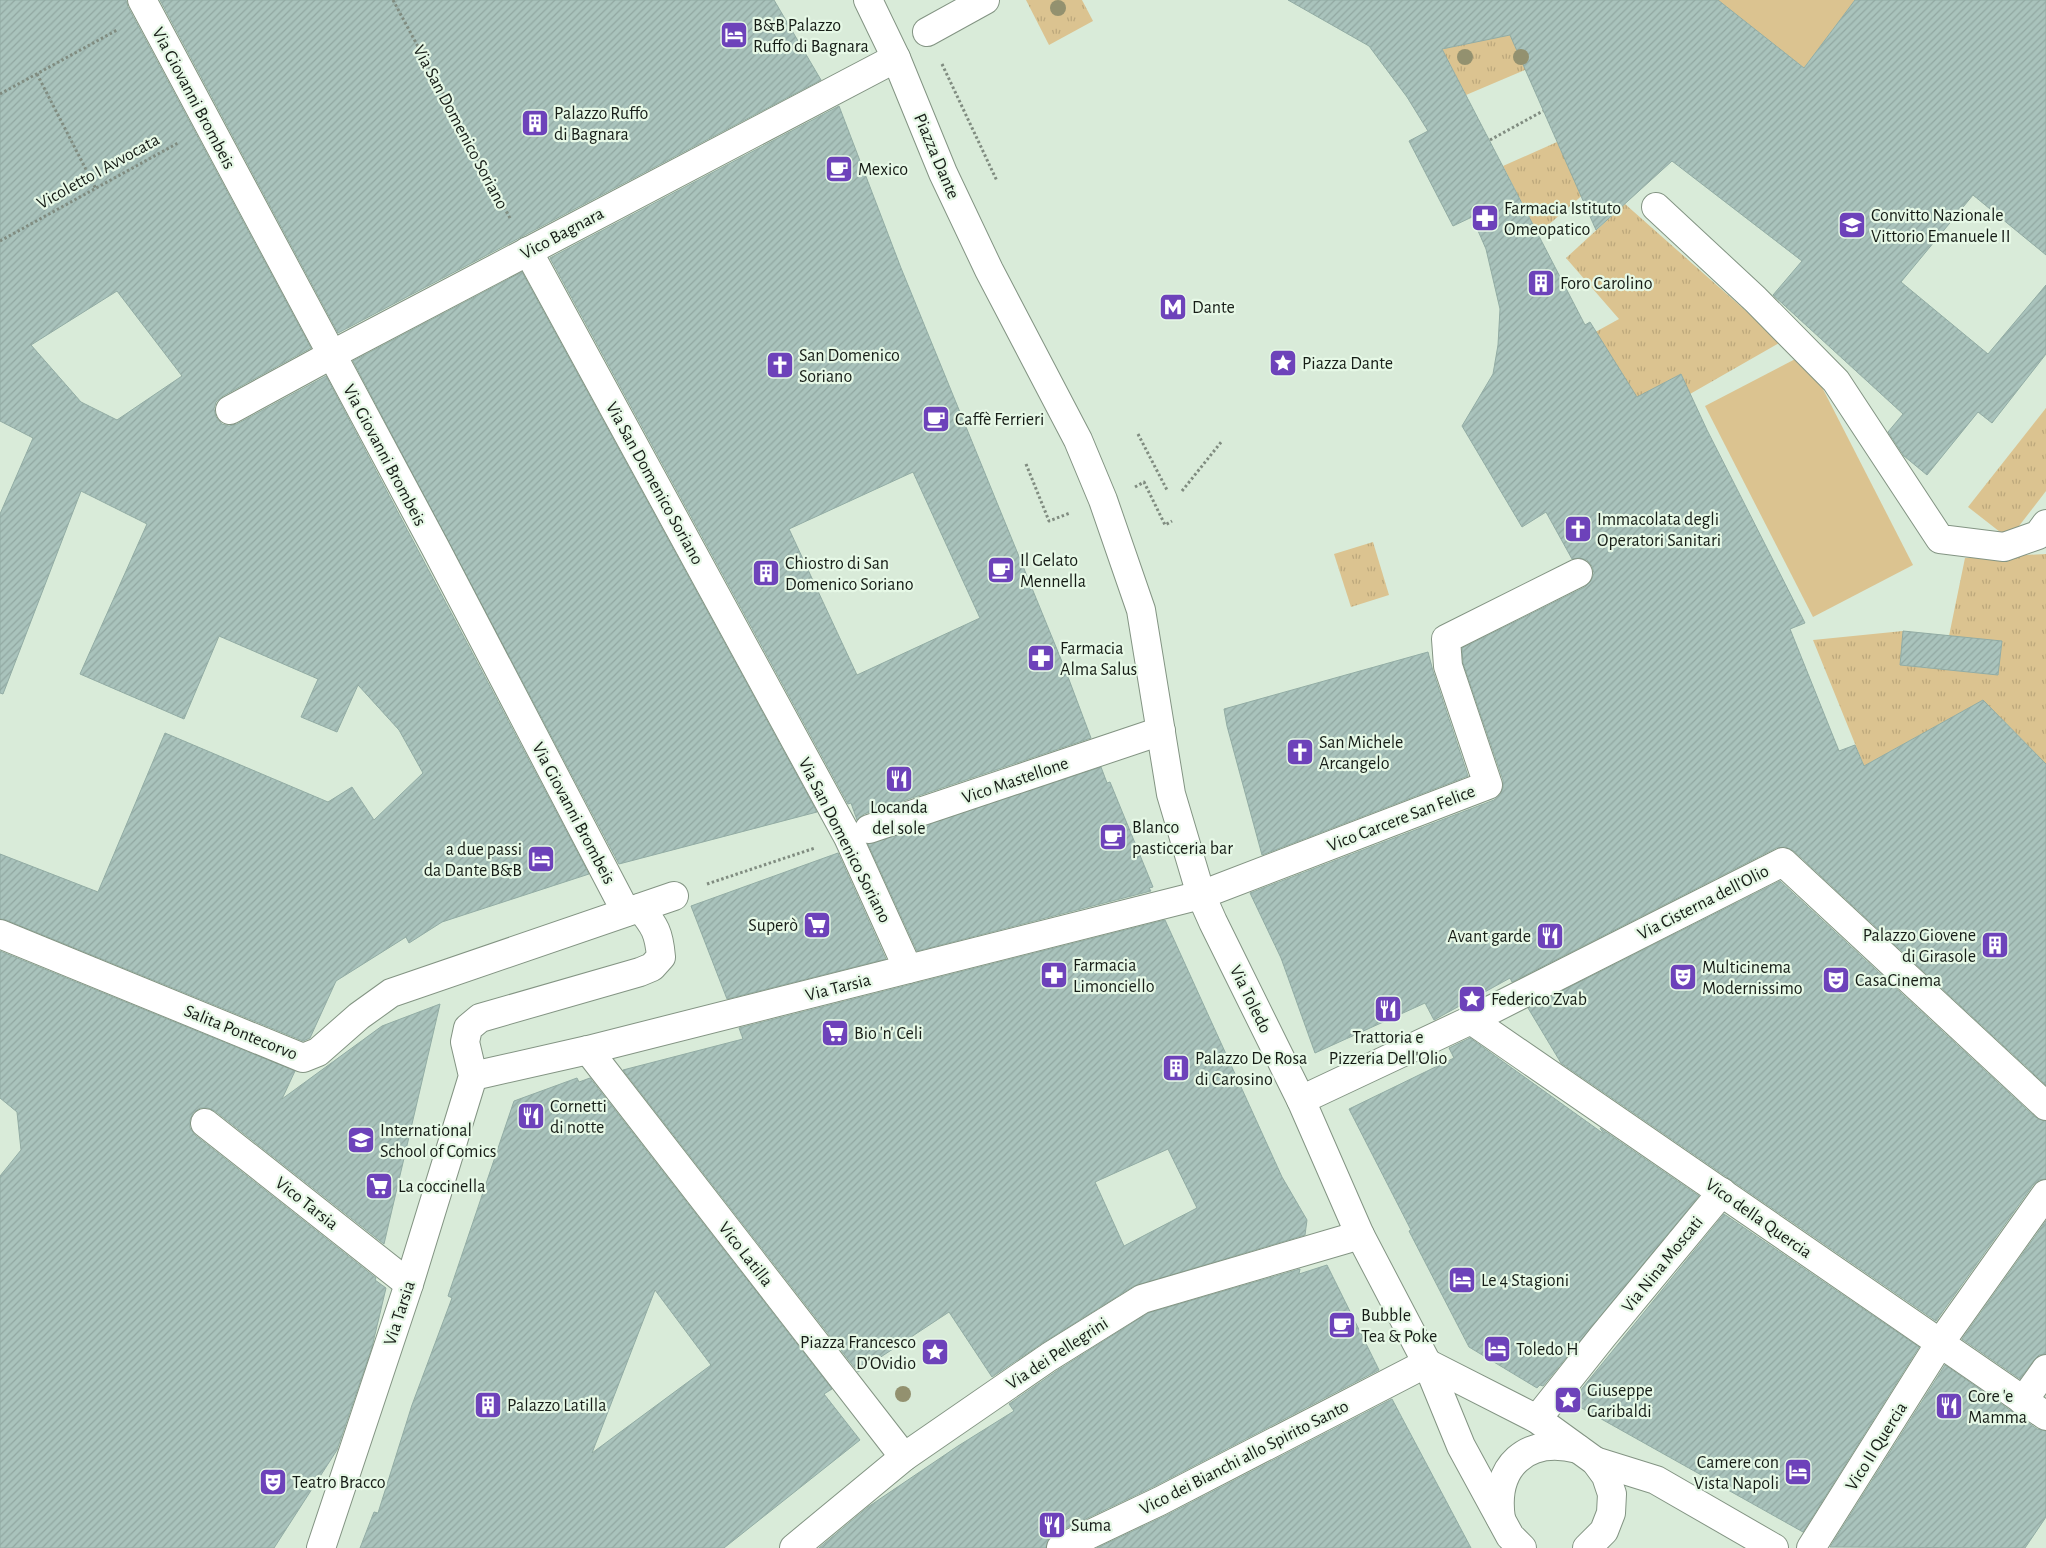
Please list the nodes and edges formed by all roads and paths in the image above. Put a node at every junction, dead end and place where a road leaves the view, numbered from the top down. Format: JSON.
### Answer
{"nodes":[{"id":1,"x":393,"y":0,"type":"edge"},
{"id":2,"x":868,"y":0,"type":"edge"},
{"id":3,"x":985,"y":0,"type":"edge"},
{"id":4,"x":145,"y":6,"type":"edge"},
{"id":5,"x":927,"y":32,"type":"joint"},
{"id":6,"x":896,"y":58,"type":"junction"},
{"id":7,"x":37,"y":74,"type":"junction"},
{"id":8,"x":0,"y":94,"type":"edge"},
{"id":9,"x":1543,"y":111,"type":"dead end"},
{"id":10,"x":210,"y":126,"type":"junction"},
{"id":11,"x":1490,"y":140,"type":"dead end"},
{"id":12,"x":997,"y":181,"type":"dead end"},
{"id":13,"x":96,"y":189,"type":"junction"},
{"id":14,"x":1656,"y":207,"type":"dead end"},
{"id":15,"x":0,"y":240,"type":"edge"},
{"id":16,"x":528,"y":251,"type":"junction"},
{"id":17,"x":331,"y":355,"type":"junction"},
{"id":18,"x":230,"y":410,"type":"dead end"},
{"id":19,"x":1138,"y":434,"type":"dead end"},
{"id":20,"x":1222,"y":441,"type":"dead end"},
{"id":21,"x":1026,"y":464,"type":"dead end"},
{"id":22,"x":1134,"y":487,"type":"dead end"},
{"id":23,"x":1167,"y":490,"type":"dead end"},
{"id":24,"x":1182,"y":491,"type":"dead end"},
{"id":25,"x":1071,"y":513,"type":"dead end"},
{"id":26,"x":1172,"y":521,"type":"dead end"},
{"id":27,"x":2046,"y":524,"type":"edge"},
{"id":28,"x":1578,"y":573,"type":"dead end"},
{"id":29,"x":1161,"y":730,"type":"junction"},
{"id":30,"x":869,"y":829,"type":"dead end"},
{"id":31,"x":822,"y":846,"type":"dead end"},
{"id":32,"x":1202,"y":895,"type":"junction"},
{"id":33,"x":674,"y":896,"type":"joint"},
{"id":34,"x":633,"y":910,"type":"junction"},
{"id":35,"x":0,"y":934,"type":"edge"},
{"id":36,"x":908,"y":970,"type":"junction"},
{"id":37,"x":1471,"y":1020,"type":"junction"},
{"id":38,"x":588,"y":1050,"type":"junction"},
{"id":39,"x":473,"y":1076,"type":"junction"},
{"id":40,"x":1302,"y":1100,"type":"junction"},
{"id":41,"x":2046,"y":1106,"type":"edge"},
{"id":42,"x":205,"y":1123,"type":"dead end"},
{"id":43,"x":1722,"y":1192,"type":"junction"},
{"id":44,"x":2046,"y":1194,"type":"edge"},
{"id":45,"x":1360,"y":1235,"type":"junction"},
{"id":46,"x":409,"y":1284,"type":"junction"},
{"id":47,"x":1940,"y":1343,"type":"junction"},
{"id":48,"x":1427,"y":1363,"type":"junction"},
{"id":49,"x":2046,"y":1369,"type":"edge"},
{"id":50,"x":2024,"y":1401,"type":"junction"},
{"id":51,"x":2046,"y":1416,"type":"edge"},
{"id":52,"x":1538,"y":1419,"type":"junction"},
{"id":53,"x":1587,"y":1455,"type":"junction"},
{"id":54,"x":904,"y":1457,"type":"junction"},
{"id":55,"x":1512,"y":1538,"type":"edge"},
{"id":56,"x":321,"y":1548,"type":"edge"},
{"id":57,"x":794,"y":1548,"type":"edge"},
{"id":58,"x":1061,"y":1548,"type":"edge"},
{"id":59,"x":1588,"y":1548,"type":"edge"},
{"id":60,"x":1774,"y":1548,"type":"edge"},
{"id":61,"x":1811,"y":1548,"type":"edge"}],
"edges":[{"from":1,"to":16,"type":"path","name":"Via San Domenico Soriano"},
{"from":2,"to":6,"type":"street","name":"Piazza Dante"},
{"from":3,"to":5,"type":"street"},
{"from":4,"to":7,"type":"path"},
{"from":4,"to":10,"type":"street","name":"Via Giovanni Brombeis"},
{"from":5,"to":12,"type":"path"},
{"from":6,"to":16,"type":"street","name":"Vico Bagnara"},
{"from":6,"to":29,"type":"street","name":"Piazza Dante"},
{"from":7,"to":8,"type":"path"},
{"from":7,"to":13,"type":"path"},
{"from":9,"to":11,"type":"path"},
{"from":10,"to":13,"type":"path","name":"Vicoletto I Avvocata"},
{"from":10,"to":17,"type":"street","name":"Via Giovanni Brombeis"},
{"from":13,"to":15,"type":"path","name":"Vicoletto I Avvocata"},
{"from":14,"to":27,"type":"street"},
{"from":16,"to":17,"type":"street","name":"Vico Bagnara"},
{"from":16,"to":36,"type":"street","name":"Via San Domenico Soriano"},
{"from":17,"to":18,"type":"street","name":"Vico Bagnara"},
{"from":17,"to":34,"type":"street","name":"Via Giovanni Brombeis"},
{"from":19,"to":23,"type":"path"},
{"from":20,"to":24,"type":"path"},
{"from":21,"to":25,"type":"path"},
{"from":22,"to":26,"type":"path"},
{"from":28,"to":32,"type":"street","name":"Vico Carcere San Felice"},
{"from":29,"to":30,"type":"street","name":"Vico Mastellone"},
{"from":29,"to":32,"type":"street","name":"Via Toledo"},
{"from":31,"to":33,"type":"path"},
{"from":32,"to":36,"type":"street","name":"Via Tarsia"},
{"from":32,"to":40,"type":"street","name":"Via Toledo"},
{"from":33,"to":34,"type":"street"},
{"from":34,"to":35,"type":"street","name":"Salita Pontecorvo"},
{"from":34,"to":39,"type":"street"},
{"from":36,"to":38,"type":"street","name":"Via Tarsia"},
{"from":37,"to":40,"type":"street","name":"Via Cisterna dell'Olio"},
{"from":37,"to":41,"type":"street","name":"Via Cisterna dell'Olio"},
{"from":37,"to":43,"type":"street","name":"Vico della Quercia"},
{"from":38,"to":39,"type":"street","name":"Via Tarsia"},
{"from":38,"to":54,"type":"street","name":"Vico Latilla"},
{"from":39,"to":46,"type":"street","name":"Via Tarsia"},
{"from":40,"to":45,"type":"street","name":"Via Toledo"},
{"from":42,"to":46,"type":"street","name":"Vico Tarsia"},
{"from":43,"to":47,"type":"street","name":"Vico della Quercia"},
{"from":43,"to":52,"type":"street","name":"Via Nina Moscati"},
{"from":44,"to":47,"type":"street","name":"Vico II Quercia"},
{"from":45,"to":48,"type":"street","name":"Via Toledo"},
{"from":45,"to":54,"type":"street","name":"Via dei Pellegrini"},
{"from":46,"to":56,"type":"street","name":"Via Tarsia"},
{"from":47,"to":50,"type":"street","name":"Vico della Quercia"},
{"from":47,"to":61,"type":"street","name":"Vico II Quercia"},
{"from":48,"to":52,"type":"street"},
{"from":48,"to":55,"type":"street","name":"Via Toledo"},
{"from":48,"to":58,"type":"street","name":"Vico dei Bianchi allo Spirito Santo"},
{"from":49,"to":50,"type":"street"},
{"from":50,"to":51,"type":"street","name":"Vico della Quercia"},
{"from":52,"to":53,"type":"street"},
{"from":53,"to":55,"type":"street"},
{"from":53,"to":59,"type":"street"},
{"from":53,"to":60,"type":"street"},
{"from":54,"to":57,"type":"street","name":"Via dei Pellegrini"}]}
